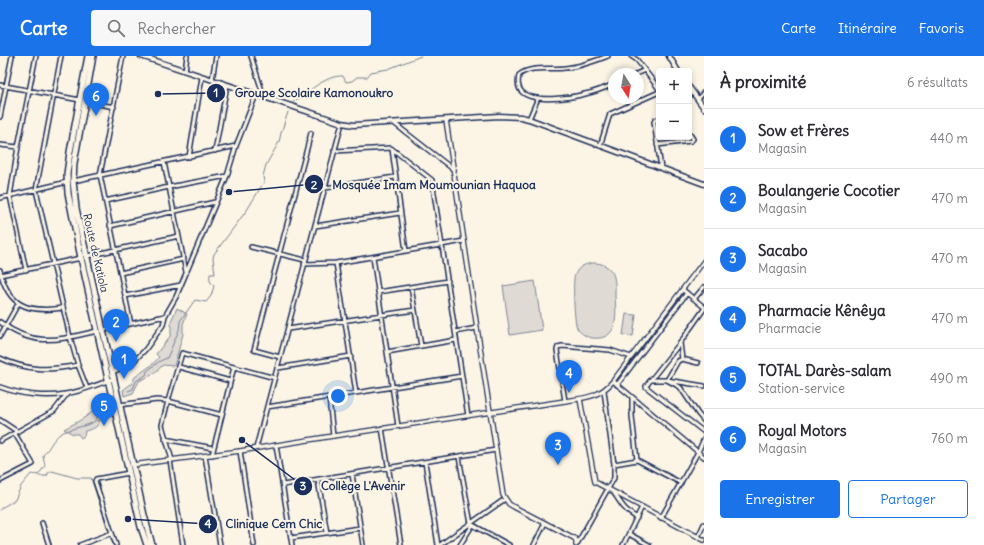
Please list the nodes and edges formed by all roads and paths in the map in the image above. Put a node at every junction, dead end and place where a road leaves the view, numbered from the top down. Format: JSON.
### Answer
{"nodes":[{"id":1,"x":12,"y":56,"type":"edge"},
{"id":2,"x":36,"y":56,"type":"edge"},
{"id":3,"x":61,"y":56,"type":"edge"},
{"id":4,"x":88,"y":56,"type":"edge"},
{"id":5,"x":93,"y":56,"type":"edge"},
{"id":6,"x":123,"y":56,"type":"edge"},
{"id":7,"x":141,"y":56,"type":"edge"},
{"id":8,"x":158,"y":56,"type":"edge"},
{"id":9,"x":187,"y":56,"type":"edge"},
{"id":10,"x":216,"y":56,"type":"edge"},
{"id":11,"x":251,"y":56,"type":"edge"},
{"id":12,"x":608,"y":56,"type":"edge"},
{"id":13,"x":631,"y":56,"type":"edge"},
{"id":14,"x":669,"y":56,"type":"edge"},
{"id":15,"x":156,"y":61,"type":"junction"},
{"id":16,"x":676,"y":68,"type":"edge"},
{"id":17,"x":645,"y":70,"type":"joint"},
{"id":18,"x":184,"y":71,"type":"junction"},
{"id":19,"x":202,"y":77,"type":"junction"},
{"id":20,"x":212,"y":80,"type":"junction"},
{"id":21,"x":0,"y":85,"type":"edge"},
{"id":22,"x":227,"y":85,"type":"junction"},
{"id":23,"x":6,"y":86,"type":"junction"},
{"id":24,"x":608,"y":86,"type":"edge"},
{"id":25,"x":656,"y":86,"type":"edge"},
{"id":26,"x":29,"y":90,"type":"junction"},
{"id":27,"x":656,"y":91,"type":"edge"},
{"id":28,"x":692,"y":92,"type":"edge"},
{"id":29,"x":704,"y":92,"type":"edge"},
{"id":30,"x":54,"y":95,"type":"junction"},
{"id":31,"x":256,"y":95,"type":"junction"},
{"id":32,"x":264,"y":97,"type":"junction"},
{"id":33,"x":538,"y":98,"type":"junction"},
{"id":34,"x":698,"y":99,"type":"junction"},
{"id":35,"x":82,"y":100,"type":"junction"},
{"id":36,"x":114,"y":106,"type":"junction"},
{"id":37,"x":704,"y":108,"type":"edge"},
{"id":38,"x":0,"y":117,"type":"edge"},
{"id":39,"x":529,"y":119,"type":"junction"},
{"id":40,"x":446,"y":120,"type":"junction"},
{"id":41,"x":656,"y":120,"type":"edge"},
{"id":42,"x":342,"y":123,"type":"junction"},
{"id":43,"x":395,"y":124,"type":"junction"},
{"id":44,"x":311,"y":133,"type":"dead end"},
{"id":45,"x":656,"y":137,"type":"edge"},
{"id":46,"x":656,"y":140,"type":"edge"},
{"id":47,"x":692,"y":140,"type":"edge"},
{"id":48,"x":0,"y":145,"type":"edge"},
{"id":49,"x":657,"y":145,"type":"junction"},
{"id":50,"x":236,"y":146,"type":"junction"},
{"id":51,"x":600,"y":146,"type":"junction"},
{"id":52,"x":18,"y":147,"type":"junction"},
{"id":53,"x":392,"y":149,"type":"junction"},
{"id":54,"x":215,"y":151,"type":"junction"},
{"id":55,"x":334,"y":151,"type":"junction"},
{"id":56,"x":189,"y":157,"type":"junction"},
{"id":57,"x":164,"y":162,"type":"junction"},
{"id":58,"x":661,"y":168,"type":"junction"},
{"id":59,"x":454,"y":170,"type":"junction"},
{"id":60,"x":100,"y":175,"type":"junction"},
{"id":61,"x":227,"y":176,"type":"junction"},
{"id":62,"x":395,"y":177,"type":"junction"},
{"id":63,"x":70,"y":182,"type":"junction"},
{"id":64,"x":704,"y":184,"type":"edge"},
{"id":65,"x":168,"y":187,"type":"junction"},
{"id":66,"x":325,"y":188,"type":"junction"},
{"id":67,"x":36,"y":190,"type":"junction"},
{"id":68,"x":10,"y":196,"type":"junction"},
{"id":69,"x":0,"y":198,"type":"edge"},
{"id":70,"x":105,"y":201,"type":"junction"},
{"id":71,"x":216,"y":202,"type":"junction"},
{"id":72,"x":174,"y":212,"type":"junction"},
{"id":73,"x":400,"y":213,"type":"junction"},
{"id":74,"x":110,"y":226,"type":"junction"},
{"id":75,"x":315,"y":226,"type":"junction"},
{"id":76,"x":179,"y":236,"type":"junction"},
{"id":77,"x":464,"y":241,"type":"junction"},
{"id":78,"x":442,"y":245,"type":"junction"},
{"id":79,"x":252,"y":247,"type":"dead end"},
{"id":80,"x":115,"y":249,"type":"junction"},
{"id":81,"x":406,"y":251,"type":"junction"},
{"id":82,"x":280,"y":254,"type":"junction"},
{"id":83,"x":84,"y":257,"type":"junction"},
{"id":84,"x":373,"y":257,"type":"junction"},
{"id":85,"x":184,"y":259,"type":"junction"},
{"id":86,"x":305,"y":260,"type":"junction"},
{"id":87,"x":704,"y":261,"type":"edge"},
{"id":88,"x":336,"y":263,"type":"junction"},
{"id":89,"x":53,"y":264,"type":"junction"},
{"id":90,"x":304,"y":264,"type":"junction"},
{"id":91,"x":0,"y":270,"type":"edge"},
{"id":92,"x":26,"y":270,"type":"junction"},
{"id":93,"x":186,"y":272,"type":"junction"},
{"id":94,"x":120,"y":273,"type":"junction"},
{"id":95,"x":0,"y":275,"type":"edge"},
{"id":96,"x":448,"y":281,"type":"junction"},
{"id":97,"x":181,"y":285,"type":"junction"},
{"id":98,"x":411,"y":287,"type":"junction"},
{"id":99,"x":704,"y":287,"type":"edge"},
{"id":100,"x":683,"y":290,"type":"junction"},
{"id":101,"x":378,"y":292,"type":"junction"},
{"id":102,"x":687,"y":293,"type":"junction"},
{"id":103,"x":125,"y":296,"type":"junction"},
{"id":104,"x":694,"y":299,"type":"junction"},
{"id":105,"x":18,"y":304,"type":"junction"},
{"id":106,"x":63,"y":308,"type":"junction"},
{"id":107,"x":704,"y":308,"type":"edge"},
{"id":108,"x":414,"y":310,"type":"junction"},
{"id":109,"x":382,"y":315,"type":"junction"},
{"id":110,"x":165,"y":316,"type":"junction"},
{"id":111,"x":345,"y":320,"type":"junction"},
{"id":112,"x":0,"y":322,"type":"edge"},
{"id":113,"x":131,"y":324,"type":"junction"},
{"id":114,"x":6,"y":326,"type":"junction"},
{"id":115,"x":477,"y":328,"type":"junction"},
{"id":116,"x":288,"y":329,"type":"junction"},
{"id":117,"x":100,"y":331,"type":"junction"},
{"id":118,"x":455,"y":332,"type":"junction"},
{"id":119,"x":0,"y":336,"type":"edge"},
{"id":120,"x":70,"y":337,"type":"junction"},
{"id":121,"x":456,"y":340,"type":"junction"},
{"id":122,"x":680,"y":342,"type":"junction"},
{"id":123,"x":421,"y":346,"type":"junction"},
{"id":124,"x":387,"y":352,"type":"junction"},
{"id":125,"x":351,"y":356,"type":"junction"},
{"id":126,"x":280,"y":357,"type":"junction"},
{"id":127,"x":631,"y":357,"type":"junction"},
{"id":128,"x":0,"y":358,"type":"edge"},
{"id":129,"x":682,"y":359,"type":"junction"},
{"id":130,"x":698,"y":363,"type":"dead end"},
{"id":131,"x":78,"y":365,"type":"junction"},
{"id":132,"x":179,"y":367,"type":"junction"},
{"id":133,"x":234,"y":367,"type":"junction"},
{"id":134,"x":278,"y":368,"type":"junction"},
{"id":135,"x":112,"y":372,"type":"junction"},
{"id":136,"x":462,"y":376,"type":"junction"},
{"id":137,"x":275,"y":378,"type":"junction"},
{"id":138,"x":111,"y":380,"type":"junction"},
{"id":139,"x":650,"y":380,"type":"junction"},
{"id":140,"x":667,"y":380,"type":"junction"},
{"id":141,"x":230,"y":381,"type":"junction"},
{"id":142,"x":613,"y":381,"type":"junction"},
{"id":143,"x":617,"y":385,"type":"junction"},
{"id":144,"x":704,"y":386,"type":"edge"},
{"id":145,"x":0,"y":387,"type":"edge"},
{"id":146,"x":392,"y":387,"type":"junction"},
{"id":147,"x":87,"y":388,"type":"junction"},
{"id":148,"x":604,"y":391,"type":"junction"},
{"id":149,"x":67,"y":394,"type":"junction"},
{"id":150,"x":356,"y":394,"type":"junction"},
{"id":151,"x":329,"y":398,"type":"junction"},
{"id":152,"x":632,"y":398,"type":"junction"},
{"id":153,"x":580,"y":399,"type":"junction"},
{"id":154,"x":168,"y":401,"type":"junction"},
{"id":155,"x":565,"y":401,"type":"junction"},
{"id":156,"x":119,"y":405,"type":"junction"},
{"id":157,"x":267,"y":407,"type":"junction"},
{"id":158,"x":490,"y":413,"type":"junction"},
{"id":159,"x":222,"y":415,"type":"junction"},
{"id":160,"x":468,"y":416,"type":"junction"},
{"id":161,"x":0,"y":420,"type":"edge"},
{"id":162,"x":704,"y":421,"type":"edge"},
{"id":163,"x":398,"y":426,"type":"junction"},
{"id":164,"x":382,"y":428,"type":"junction"},
{"id":165,"x":704,"y":432,"type":"edge"},
{"id":166,"x":16,"y":433,"type":"junction"},
{"id":167,"x":333,"y":436,"type":"junction"},
{"id":168,"x":165,"y":439,"type":"junction"},
{"id":169,"x":704,"y":439,"type":"edge"},
{"id":170,"x":0,"y":441,"type":"edge"},
{"id":171,"x":276,"y":445,"type":"junction"},
{"id":172,"x":213,"y":448,"type":"junction"},
{"id":173,"x":256,"y":448,"type":"junction"},
{"id":174,"x":496,"y":450,"type":"junction"},
{"id":175,"x":240,"y":451,"type":"junction"},
{"id":176,"x":698,"y":452,"type":"junction"},
{"id":177,"x":212,"y":454,"type":"junction"},
{"id":178,"x":205,"y":456,"type":"junction"},
{"id":179,"x":459,"y":457,"type":"junction"},
{"id":180,"x":704,"y":457,"type":"edge"},
{"id":181,"x":171,"y":460,"type":"junction"},
{"id":182,"x":637,"y":460,"type":"junction"},
{"id":183,"x":425,"y":462,"type":"junction"},
{"id":184,"x":614,"y":464,"type":"junction"},
{"id":185,"x":133,"y":465,"type":"junction"},
{"id":186,"x":127,"y":466,"type":"junction"},
{"id":187,"x":388,"y":468,"type":"junction"},
{"id":188,"x":129,"y":473,"type":"junction"},
{"id":189,"x":352,"y":474,"type":"junction"},
{"id":190,"x":318,"y":480,"type":"junction"},
{"id":191,"x":0,"y":481,"type":"edge"},
{"id":192,"x":681,"y":483,"type":"junction"},
{"id":193,"x":283,"y":485,"type":"junction"},
{"id":194,"x":609,"y":489,"type":"junction"},
{"id":195,"x":613,"y":491,"type":"junction"},
{"id":196,"x":506,"y":500,"type":"junction"},
{"id":197,"x":642,"y":507,"type":"junction"},
{"id":198,"x":637,"y":518,"type":"junction"},
{"id":199,"x":661,"y":518,"type":"junction"},
{"id":200,"x":42,"y":523,"type":"dead end"},
{"id":201,"x":545,"y":523,"type":"junction"},
{"id":202,"x":704,"y":524,"type":"edge"},
{"id":203,"x":471,"y":525,"type":"junction"},
{"id":204,"x":360,"y":528,"type":"junction"},
{"id":205,"x":327,"y":533,"type":"junction"},
{"id":206,"x":112,"y":534,"type":"junction"},
{"id":207,"x":628,"y":534,"type":"junction"},
{"id":208,"x":698,"y":536,"type":"junction"},
{"id":209,"x":291,"y":538,"type":"junction"},
{"id":210,"x":704,"y":540,"type":"edge"},
{"id":211,"x":576,"y":544,"type":"edge"},
{"id":212,"x":49,"y":545,"type":"edge"},
{"id":213,"x":80,"y":545,"type":"edge"},
{"id":214,"x":116,"y":545,"type":"edge"},
{"id":215,"x":147,"y":545,"type":"edge"},
{"id":216,"x":152,"y":545,"type":"edge"},
{"id":217,"x":183,"y":545,"type":"edge"},
{"id":218,"x":220,"y":545,"type":"edge"},
{"id":219,"x":254,"y":545,"type":"edge"},
{"id":220,"x":292,"y":545,"type":"edge"},
{"id":221,"x":363,"y":545,"type":"edge"},
{"id":222,"x":401,"y":545,"type":"edge"},
{"id":223,"x":439,"y":545,"type":"edge"},
{"id":224,"x":460,"y":545,"type":"edge"},
{"id":225,"x":509,"y":545,"type":"edge"},
{"id":226,"x":534,"y":545,"type":"edge"},
{"id":227,"x":622,"y":545,"type":"edge"},
{"id":228,"x":649,"y":545,"type":"edge"}],
"edges":[{"from":1,"to":23,"type":"street"},
{"from":2,"to":26,"type":"street"},
{"from":3,"to":30,"type":"street"},
{"from":4,"to":35,"type":"highway","name":"Route de Katiola"},
{"from":5,"to":35,"type":"highway","name":"Route de Katiola"},
{"from":6,"to":36,"type":"street"},
{"from":7,"to":15,"type":"main road"},
{"from":8,"to":15,"type":"street"},
{"from":9,"to":18,"type":"street"},
{"from":10,"to":20,"type":"street"},
{"from":11,"to":32,"type":"street"},
{"from":12,"to":33,"type":"street"},
{"from":13,"to":17,"type":"street"},
{"from":14,"to":16,"type":"main road"},
{"from":15,"to":18,"type":"main road"},
{"from":17,"to":25,"type":"street"},
{"from":18,"to":19,"type":"main road"},
{"from":19,"to":20,"type":"main road"},
{"from":19,"to":56,"type":"street"},
{"from":20,"to":22,"type":"main road"},
{"from":21,"to":23,"type":"street"},
{"from":22,"to":31,"type":"main road"},
{"from":22,"to":54,"type":"street"},
{"from":23,"to":26,"type":"street"},
{"from":23,"to":38,"type":"street"},
{"from":24,"to":33,"type":"street"},
{"from":26,"to":30,"type":"street"},
{"from":26,"to":52,"type":"street"},
{"from":27,"to":51,"type":"street"},
{"from":28,"to":34,"type":"main road"},
{"from":29,"to":34,"type":"street"},
{"from":30,"to":35,"type":"street"},
{"from":30,"to":67,"type":"street"},
{"from":31,"to":32,"type":"main road"},
{"from":31,"to":50,"type":"street"},
{"from":32,"to":42,"type":"main road"},
{"from":33,"to":39,"type":"street"},
{"from":34,"to":37,"type":"main road"},
{"from":35,"to":36,"type":"street"},
{"from":35,"to":63,"type":"highway","name":"Route de Katiola"},
{"from":36,"to":60,"type":"street"},
{"from":39,"to":40,"type":"main road"},
{"from":39,"to":51,"type":"main road"},
{"from":40,"to":43,"type":"main road"},
{"from":40,"to":59,"type":"street"},
{"from":41,"to":45,"type":"street"},
{"from":42,"to":43,"type":"main road"},
{"from":42,"to":55,"type":"street"},
{"from":43,"to":59,"type":"street"},
{"from":44,"to":82,"type":"street"},
{"from":46,"to":49,"type":"street"},
{"from":47,"to":49,"type":"street"},
{"from":48,"to":52,"type":"street"},
{"from":49,"to":58,"type":"street"},
{"from":50,"to":54,"type":"street"},
{"from":50,"to":61,"type":"street"},
{"from":51,"to":58,"type":"main road"},
{"from":52,"to":68,"type":"street"},
{"from":53,"to":55,"type":"street"},
{"from":53,"to":62,"type":"street"},
{"from":53,"to":78,"type":"street"},
{"from":54,"to":56,"type":"street"},
{"from":55,"to":66,"type":"street"},
{"from":56,"to":57,"type":"street"},
{"from":57,"to":60,"type":"street"},
{"from":57,"to":65,"type":"street"},
{"from":58,"to":64,"type":"main road"},
{"from":59,"to":77,"type":"street"},
{"from":60,"to":63,"type":"street"},
{"from":60,"to":70,"type":"street"},
{"from":61,"to":65,"type":"street"},
{"from":61,"to":71,"type":"street"},
{"from":62,"to":66,"type":"street"},
{"from":62,"to":73,"type":"street"},
{"from":63,"to":67,"type":"street"},
{"from":63,"to":83,"type":"highway","name":"Route de Katiola"},
{"from":65,"to":70,"type":"street"},
{"from":65,"to":72,"type":"street"},
{"from":66,"to":75,"type":"street"},
{"from":67,"to":68,"type":"street"},
{"from":67,"to":89,"type":"street"},
{"from":68,"to":69,"type":"street"},
{"from":68,"to":92,"type":"street"},
{"from":70,"to":74,"type":"street"},
{"from":71,"to":72,"type":"street"},
{"from":71,"to":93,"type":"street"},
{"from":72,"to":74,"type":"street"},
{"from":72,"to":76,"type":"street"},
{"from":73,"to":75,"type":"street"},
{"from":73,"to":81,"type":"street"},
{"from":74,"to":80,"type":"street"},
{"from":75,"to":86,"type":"street"},
{"from":76,"to":80,"type":"street"},
{"from":76,"to":85,"type":"street"},
{"from":77,"to":78,"type":"street"},
{"from":77,"to":115,"type":"street"},
{"from":78,"to":81,"type":"street"},
{"from":78,"to":96,"type":"street"},
{"from":79,"to":82,"type":"street"},
{"from":80,"to":83,"type":"street"},
{"from":80,"to":94,"type":"street"},
{"from":81,"to":84,"type":"street"},
{"from":82,"to":86,"type":"street"},
{"from":82,"to":126,"type":"street"},
{"from":83,"to":89,"type":"street"},
{"from":83,"to":117,"type":"highway","name":"Route de Katiola"},
{"from":84,"to":88,"type":"street"},
{"from":84,"to":101,"type":"street"},
{"from":85,"to":93,"type":"street"},
{"from":85,"to":94,"type":"street"},
{"from":86,"to":90,"type":"street"},
{"from":87,"to":100,"type":"street"},
{"from":88,"to":90,"type":"street"},
{"from":88,"to":111,"type":"street"},
{"from":89,"to":92,"type":"street"},
{"from":89,"to":106,"type":"street"},
{"from":90,"to":116,"type":"street"},
{"from":91,"to":95,"type":"street"},
{"from":92,"to":95,"type":"street"},
{"from":93,"to":97,"type":"street"},
{"from":94,"to":103,"type":"street"},
{"from":95,"to":105,"type":"street"},
{"from":96,"to":98,"type":"street"},
{"from":96,"to":118,"type":"street"},
{"from":97,"to":103,"type":"street"},
{"from":97,"to":110,"type":"street"},
{"from":98,"to":101,"type":"street"},
{"from":98,"to":108,"type":"street"},
{"from":99,"to":104,"type":"street"},
{"from":100,"to":102,"type":"street"},
{"from":100,"to":127,"type":"street"},
{"from":101,"to":109,"type":"street"},
{"from":102,"to":104,"type":"street"},
{"from":102,"to":143,"type":"street"},
{"from":103,"to":113,"type":"street"},
{"from":104,"to":107,"type":"street"},
{"from":105,"to":106,"type":"street"},
{"from":105,"to":114,"type":"street"},
{"from":106,"to":120,"type":"street"},
{"from":107,"to":122,"type":"street"},
{"from":108,"to":109,"type":"street"},
{"from":108,"to":123,"type":"street"},
{"from":109,"to":111,"type":"street"},
{"from":109,"to":124,"type":"street"},
{"from":110,"to":113,"type":"street"},
{"from":110,"to":135,"type":"street"},
{"from":111,"to":116,"type":"street"},
{"from":111,"to":125,"type":"street"},
{"from":112,"to":114,"type":"street"},
{"from":113,"to":117,"type":"street"},
{"from":114,"to":119,"type":"street"},
{"from":114,"to":120,"type":"street"},
{"from":115,"to":118,"type":"street"},
{"from":115,"to":158,"type":"street"},
{"from":116,"to":126,"type":"street"},
{"from":117,"to":120,"type":"street"},
{"from":117,"to":135,"type":"highway","name":"Route de Katiola"},
{"from":117,"to":138,"type":"highway","name":"Route de Katiola"},
{"from":118,"to":121,"type":"street"},
{"from":120,"to":131,"type":"street"},
{"from":121,"to":123,"type":"street"},
{"from":121,"to":136,"type":"street"},
{"from":122,"to":129,"type":"street"},
{"from":122,"to":139,"type":"street"},
{"from":123,"to":124,"type":"street"},
{"from":124,"to":146,"type":"street"},
{"from":125,"to":134,"type":"street"},
{"from":125,"to":150,"type":"street"},
{"from":126,"to":134,"type":"street"},
{"from":127,"to":142,"type":"street"},
{"from":127,"to":155,"type":"street"},
{"from":128,"to":131,"type":"street"},
{"from":129,"to":130,"type":"street"},
{"from":129,"to":140,"type":"street"},
{"from":131,"to":147,"type":"street"},
{"from":132,"to":133,"type":"street"},
{"from":132,"to":141,"type":"street"},
{"from":132,"to":154,"type":"street"},
{"from":133,"to":137,"type":"street"},
{"from":133,"to":141,"type":"street"},
{"from":134,"to":137,"type":"street"},
{"from":135,"to":138,"type":"highway","name":"Route de Katiola"},
{"from":136,"to":146,"type":"street"},
{"from":136,"to":160,"type":"street"},
{"from":137,"to":157,"type":"street"},
{"from":138,"to":147,"type":"street"},
{"from":138,"to":156,"type":"highway","name":"Route de Katiola"},
{"from":138,"to":186,"type":"highway","name":"Route de Katiola"},
{"from":139,"to":140,"type":"street"},
{"from":139,"to":165,"type":"street"},
{"from":140,"to":144,"type":"street"},
{"from":140,"to":162,"type":"street"},
{"from":141,"to":159,"type":"street"},
{"from":142,"to":143,"type":"street"},
{"from":142,"to":148,"type":"street"},
{"from":143,"to":152,"type":"street"},
{"from":145,"to":149,"type":"street"},
{"from":146,"to":150,"type":"street"},
{"from":146,"to":163,"type":"street"},
{"from":147,"to":149,"type":"street"},
{"from":148,"to":153,"type":"street"},
{"from":148,"to":184,"type":"street"},
{"from":149,"to":166,"type":"street"},
{"from":150,"to":151,"type":"street"},
{"from":151,"to":157,"type":"street"},
{"from":151,"to":167,"type":"street"},
{"from":152,"to":176,"type":"street"},
{"from":152,"to":182,"type":"street"},
{"from":153,"to":155,"type":"street"},
{"from":153,"to":194,"type":"street"},
{"from":154,"to":156,"type":"street"},
{"from":154,"to":159,"type":"street"},
{"from":154,"to":168,"type":"street"},
{"from":155,"to":158,"type":"street"},
{"from":156,"to":185,"type":"highway","name":"Route de Katiola"},
{"from":157,"to":173,"type":"street"},
{"from":158,"to":160,"type":"street"},
{"from":158,"to":174,"type":"street"},
{"from":159,"to":172,"type":"street"},
{"from":160,"to":163,"type":"street"},
{"from":161,"to":166,"type":"street"},
{"from":163,"to":164,"type":"street"},
{"from":164,"to":167,"type":"street"},
{"from":164,"to":187,"type":"street"},
{"from":166,"to":170,"type":"street"},
{"from":166,"to":191,"type":"street"},
{"from":167,"to":171,"type":"street"},
{"from":168,"to":172,"type":"street"},
{"from":168,"to":181,"type":"street"},
{"from":169,"to":176,"type":"street"},
{"from":171,"to":173,"type":"street"},
{"from":171,"to":193,"type":"street"},
{"from":172,"to":177,"type":"street"},
{"from":173,"to":175,"type":"street"},
{"from":174,"to":179,"type":"street"},
{"from":174,"to":196,"type":"street"},
{"from":175,"to":177,"type":"street"},
{"from":175,"to":219,"type":"street"},
{"from":176,"to":180,"type":"street"},
{"from":176,"to":192,"type":"street"},
{"from":177,"to":178,"type":"street"},
{"from":178,"to":181,"type":"street"},
{"from":178,"to":218,"type":"street"},
{"from":179,"to":183,"type":"street"},
{"from":179,"to":203,"type":"street"},
{"from":181,"to":185,"type":"street"},
{"from":181,"to":217,"type":"street"},
{"from":182,"to":184,"type":"street"},
{"from":182,"to":192,"type":"street"},
{"from":183,"to":187,"type":"street"},
{"from":183,"to":223,"type":"street"},
{"from":184,"to":194,"type":"street"},
{"from":185,"to":186,"type":"street"},
{"from":185,"to":216,"type":"highway","name":"Route de Katiola"},
{"from":186,"to":188,"type":"highway","name":"Route de Katiola"},
{"from":187,"to":189,"type":"street"},
{"from":187,"to":222,"type":"street"},
{"from":188,"to":206,"type":"street"},
{"from":188,"to":215,"type":"highway","name":"Route de Katiola"},
{"from":189,"to":190,"type":"street"},
{"from":189,"to":204,"type":"street"},
{"from":190,"to":193,"type":"street"},
{"from":190,"to":205,"type":"street"},
{"from":192,"to":199,"type":"street"},
{"from":193,"to":209,"type":"street"},
{"from":194,"to":195,"type":"street"},
{"from":194,"to":211,"type":"street"},
{"from":195,"to":197,"type":"street"},
{"from":195,"to":198,"type":"street"},
{"from":196,"to":201,"type":"street"},
{"from":196,"to":203,"type":"street"},
{"from":197,"to":198,"type":"street"},
{"from":197,"to":199,"type":"street"},
{"from":198,"to":207,"type":"street"},
{"from":199,"to":208,"type":"street"},
{"from":200,"to":212,"type":"street"},
{"from":201,"to":211,"type":"street"},
{"from":201,"to":226,"type":"street"},
{"from":202,"to":208,"type":"street"},
{"from":203,"to":223,"type":"street"},
{"from":203,"to":224,"type":"street"},
{"from":203,"to":225,"type":"street"},
{"from":204,"to":205,"type":"street"},
{"from":204,"to":221,"type":"street"},
{"from":205,"to":209,"type":"street"},
{"from":206,"to":213,"type":"street"},
{"from":206,"to":214,"type":"street"},
{"from":207,"to":227,"type":"street"},
{"from":207,"to":228,"type":"street"},
{"from":208,"to":210,"type":"street"},
{"from":209,"to":220,"type":"street"}]}
